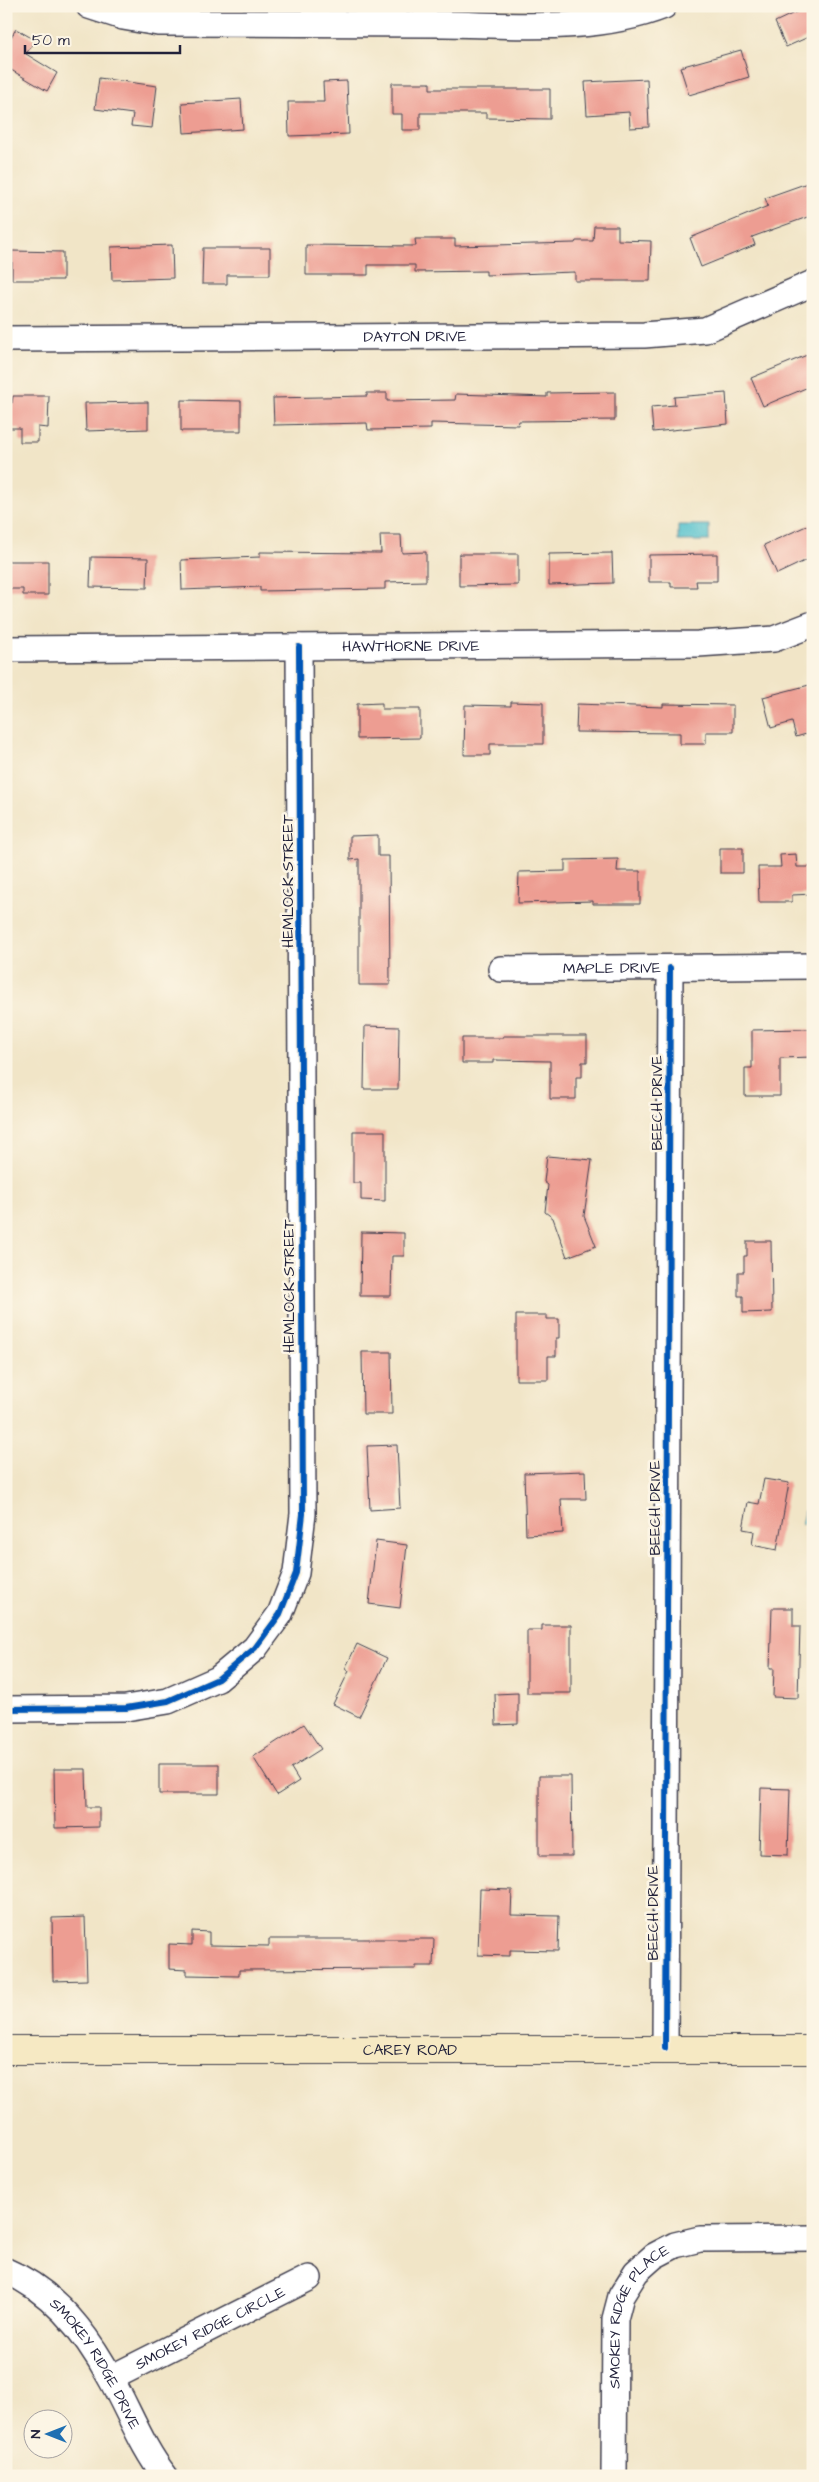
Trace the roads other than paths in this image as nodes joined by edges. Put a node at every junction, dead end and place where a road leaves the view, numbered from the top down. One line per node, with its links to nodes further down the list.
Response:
1 (89, 6): 2 (street)
2 (664, 6)
3 (813, 283): 4 (street, DAYTON DRIVE)
4 (6, 339)
5 (813, 624): 6 (street, HAWTHORNE DRIVE)
6 (300, 647): 7 (street, HAWTHORNE DRIVE); 11 (street, HEMLOCK STREET)
7 (6, 648)
8 (813, 966): 9 (street, MAPLE DRIVE)
9 (670, 968): 10 (street, MAPLE DRIVE); 12 (street, BEECH DRIVE)
10 (501, 969)
11 (6, 1709)
12 (665, 2048): 13 (street, CAREY ROAD); 14 (street, CAREY ROAD)
13 (6, 2050)
14 (813, 2050)
15 (813, 2238): 20 (street, SMOKEY RIDGE PLACE)
16 (6, 2271): 18 (street, SMOKEY RIDGE DRIVE)
17 (309, 2278): 18 (street, SMOKEY RIDGE CIRCLE)
18 (111, 2378): 19 (street, SMOKEY RIDGE DRIVE)
19 (165, 2476)
20 (614, 2476)

